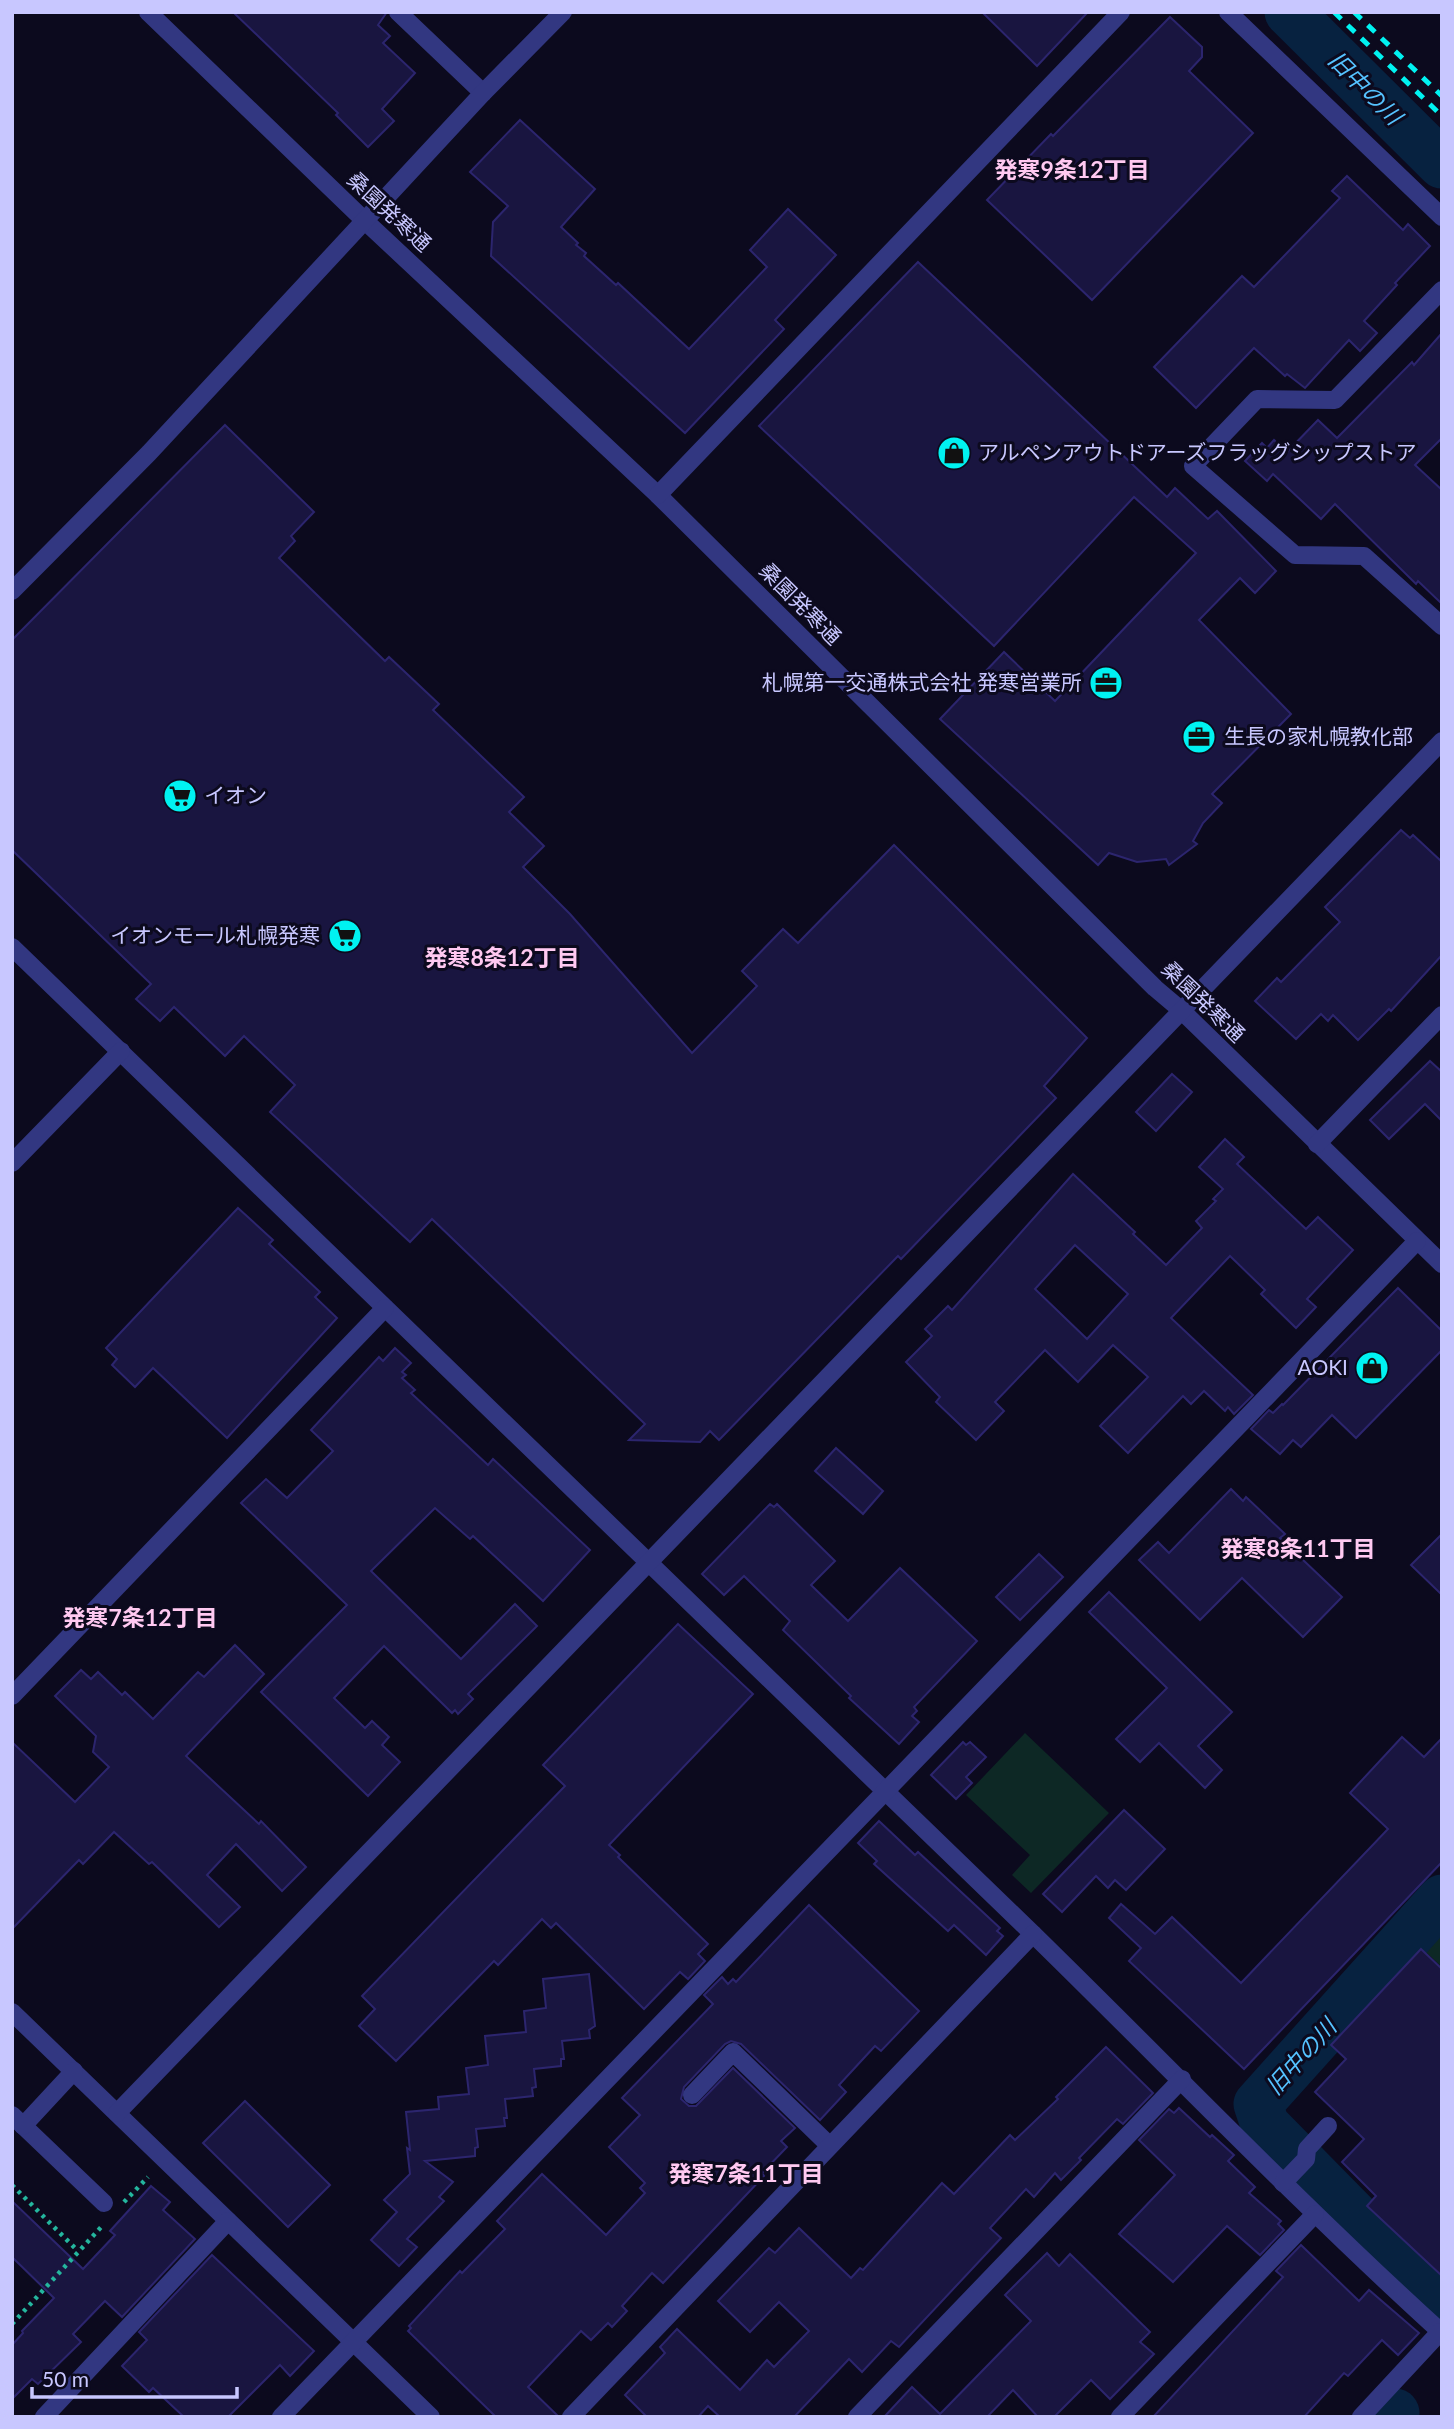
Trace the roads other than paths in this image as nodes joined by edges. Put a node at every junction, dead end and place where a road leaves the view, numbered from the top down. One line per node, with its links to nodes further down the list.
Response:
1 (148, 12): 8 (street, 桑園発寒通)
2 (398, 12): 6 (street)
3 (563, 12): 6 (street)
4 (1121, 12): 10 (street)
5 (1228, 12): 7 (street)
6 (483, 93): 8 (street)
7 (1442, 217)
8 (363, 220): 10 (street, 桑園発寒通); 11 (street)
9 (1442, 290): 12 (street)
10 (658, 495): 15 (street, 桑園発寒通)
11 (12, 591)
12 (1442, 626)
13 (1442, 741): 15 (street)
14 (12, 947): 17 (street)
15 (1181, 1010): 18 (street, 桑園発寒通); 23 (street)
16 (1442, 1015): 18 (street)
17 (121, 1051): 19 (street); 22 (street)
18 (1317, 1144): 20 (street, 桑園発寒通)
19 (12, 1163)
20 (1417, 1241): 21 (street, 桑園発寒通); 25 (street)
21 (1442, 1264)
22 (385, 1308): 23 (street); 24 (street)
23 (650, 1563): 25 (street); 31 (street)
24 (12, 1696)
25 (884, 1789): 26 (street); 40 (street)
26 (1033, 1934): 29 (street); 34 (street)
27 (12, 2012): 28 (street)
28 (74, 2071): 31 (street); 32 (street)
29 (1182, 2079): 35 (street); 45 (street)
30 (692, 2095): 34 (street)
31 (117, 2113): 38 (street)
32 (18, 2120): 36 (street)
33 (1328, 2126): 35 (street)
34 (829, 2145): 44 (street)
35 (1287, 2178): 37 (street)
36 (113, 2204)
37 (1315, 2214): 39 (street); 46 (street)
38 (228, 2221): 40 (street); 41 (street)
39 (1441, 2332): 47 (street)
40 (352, 2341): 42 (street); 43 (street)
41 (44, 2417)
42 (281, 2417)
43 (431, 2417)
44 (571, 2417)
45 (857, 2417)
46 (1120, 2417)
47 (1362, 2417)

